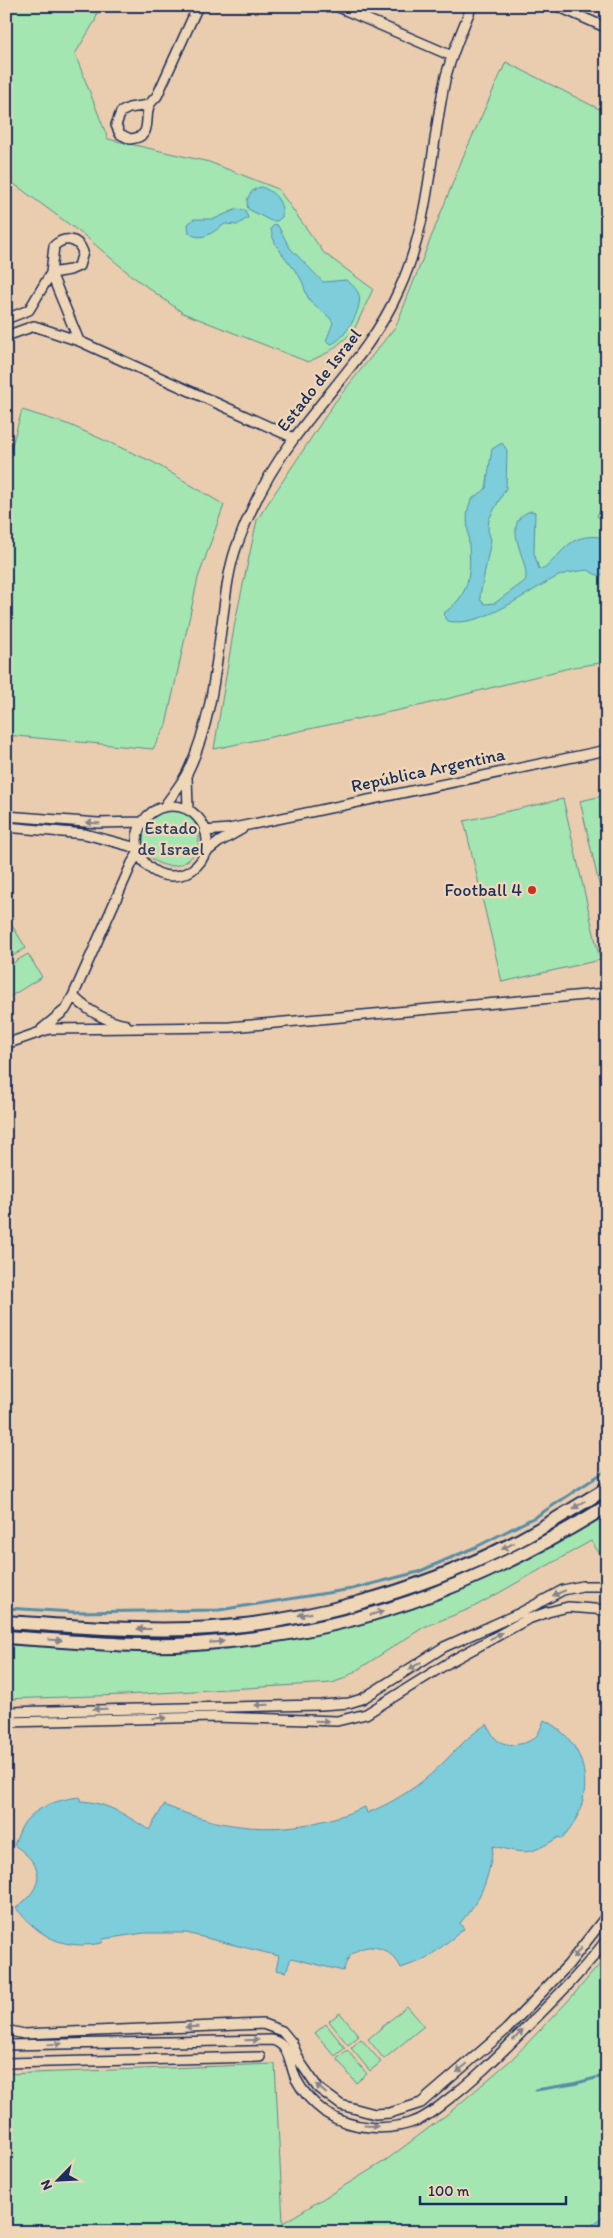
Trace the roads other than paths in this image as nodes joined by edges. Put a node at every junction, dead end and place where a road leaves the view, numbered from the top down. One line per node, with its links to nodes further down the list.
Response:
1 (336, 6): 6 (street)
2 (472, 6): 6 (street, Estado de Israel)
3 (557, 6): 5 (street)
4 (200, 7): 7 (street)
5 (607, 28)
6 (452, 56): 13 (street, Estado de Israel)
7 (149, 105)
8 (29, 310): 9 (street); 10 (street); 12 (street)
9 (6, 319)
10 (34, 326): 11 (street); 12 (street)
11 (6, 336)
12 (78, 341): 13 (street)
13 (294, 438): 15 (street, Estado de Israel)
14 (607, 750): 21 (street, República Argentina)
15 (187, 772): 16 (street, Estado de Israel); 17 (street, Estado de Israel)
16 (164, 807): 17 (street); 20 (street)
17 (188, 810): 24 (street)
18 (6, 816): 19 (street)
19 (22, 817): 20 (street, one-way to 19); 23 (street)
20 (142, 822): 25 (street)
21 (256, 822): 24 (street, República Argentina); 26 (street, República Argentina)
22 (6, 827): 23 (street)
23 (21, 829): 25 (street)
24 (205, 831): 26 (street)
25 (138, 850): 26 (street); 28 (street)
26 (204, 854)
27 (607, 993): 29 (street)
28 (73, 996): 29 (street); 30 (street)
29 (141, 1028): 30 (street)
30 (37, 1033): 31 (street)
31 (6, 1044)
32 (607, 1488): 36 (main road, one-way to 36)
33 (607, 1506): 37 (main road, one-way to 33)
34 (607, 1586): 38 (street, one-way to 38)
35 (607, 1610): 39 (street, one-way to 35)
36 (6, 1622)
37 (6, 1637)
38 (6, 1712)
39 (6, 1722)
40 (607, 1915): 42 (street, one-way to 42)
41 (607, 1939): 43 (street, one-way to 41)
42 (6, 2030)
43 (6, 2045)
44 (260, 2057): 45 (street)
45 (6, 2063)

